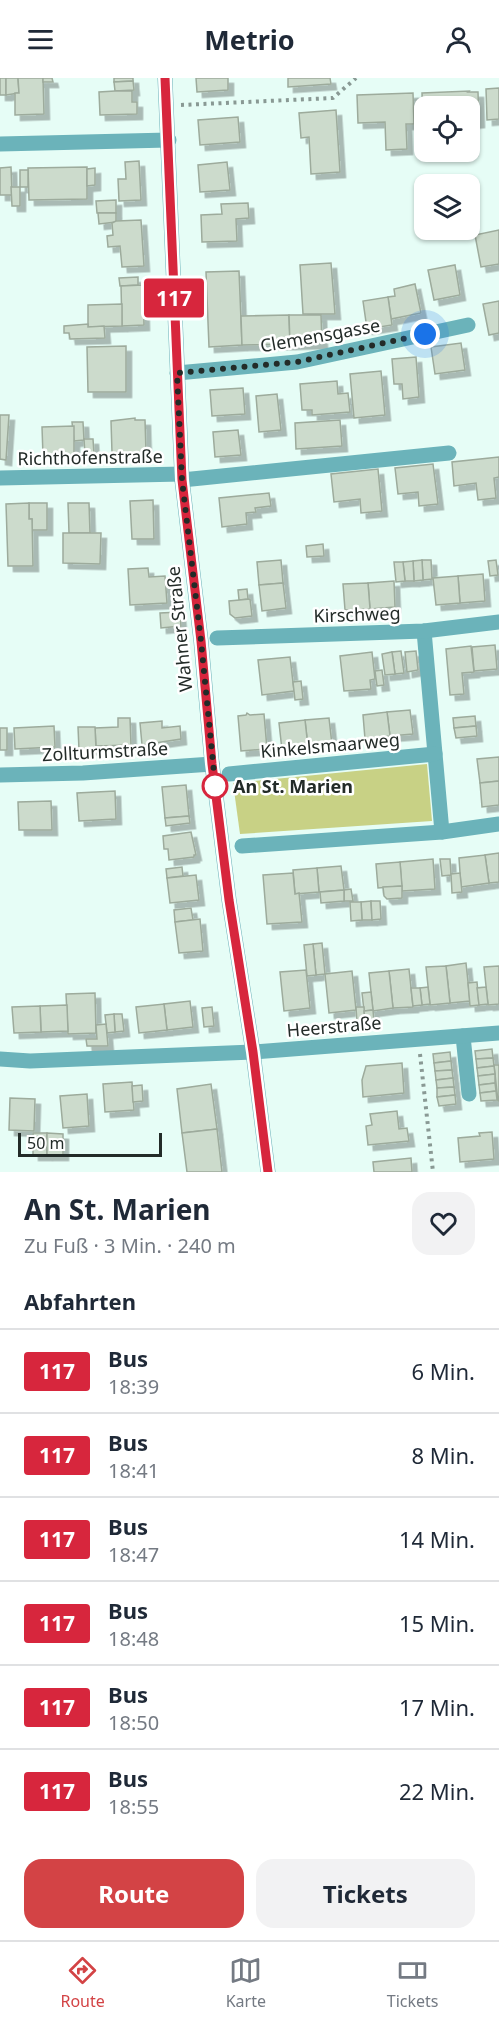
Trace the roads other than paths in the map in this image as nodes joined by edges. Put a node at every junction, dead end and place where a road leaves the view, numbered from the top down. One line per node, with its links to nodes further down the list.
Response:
1 (165, 78): 2 (street, Wahner Straße)
2 (169, 140): 3 (street); 5 (street, Wahner Straße)
3 (0, 144)
4 (468, 325): 5 (street, Clemensgasse)
5 (177, 373): 7 (street, Wahner Straße)
6 (449, 453): 7 (street, Richthofenstraße)
7 (182, 477): 8 (street, Richthofenstraße); 13 (street, Wahner Straße)
8 (0, 478)
9 (499, 622): 10 (street, Kirschweg)
10 (424, 631): 11 (street, Kirschweg); 12 (street)
11 (217, 638)
12 (435, 754): 14 (street, Kinkelsmaarweg); 17 (street)
13 (212, 764): 15 (street, Zollturmstraße); 21 (street, Wahner Straße)
14 (229, 774)
15 (0, 775)
16 (499, 824): 17 (street)
17 (442, 832): 18 (street)
18 (242, 846)
19 (499, 1034): 20 (street, Heerstraße)
20 (463, 1036): 21 (street, Heerstraße); 23 (street)
21 (253, 1052): 22 (street); 24 (street, Wahner Straße)
22 (0, 1059)
23 (469, 1094)
24 (268, 1172)

